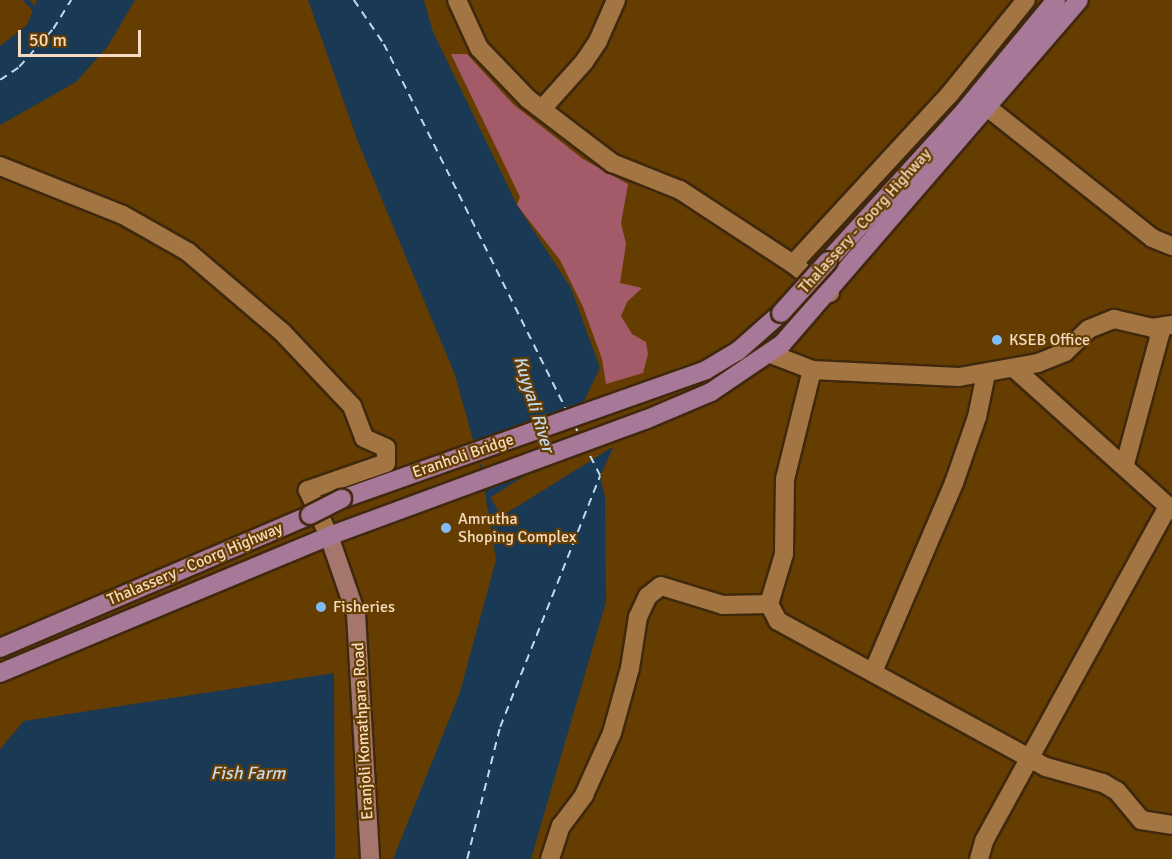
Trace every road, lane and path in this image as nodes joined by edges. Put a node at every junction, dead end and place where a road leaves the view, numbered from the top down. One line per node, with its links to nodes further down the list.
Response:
1 (457, 0): 7 (street)
2 (616, 0): 7 (street)
3 (1026, 0): 10 (street)
4 (1056, 0): 17 (main road, Thalassery - Coorg Highway, bridge)
5 (1079, 0): 6 (main road)
6 (987, 107): 9 (street); 11 (main road)
7 (542, 109): 10 (street)
8 (0, 166): 21 (street)
9 (1172, 246)
10 (793, 264): 11 (street)
11 (830, 293): 13 (main road)
12 (1167, 326): 14 (street); 18 (street)
13 (771, 354): 15 (street); 21 (main road)
14 (1015, 369): 16 (street); 18 (street)
15 (812, 370): 16 (street); 22 (street)
16 (986, 374): 24 (street)
17 (637, 396): 19 (main road, Eranholi Bridge)
18 (1125, 464): 20 (street)
19 (391, 482): 23 (main road, Thalassery - Coorg Highway, bridge)
20 (1169, 509): 26 (street)
21 (329, 536): 25 (main road); 28 (main road, Eranjoli Komathpara Road)
22 (769, 604): 24 (street); 29 (street)
23 (0, 648)
24 (873, 672): 26 (street)
25 (0, 673)
26 (1030, 759): 27 (street); 30 (street)
27 (1172, 825)
28 (370, 859)
29 (550, 859)
30 (979, 859)

